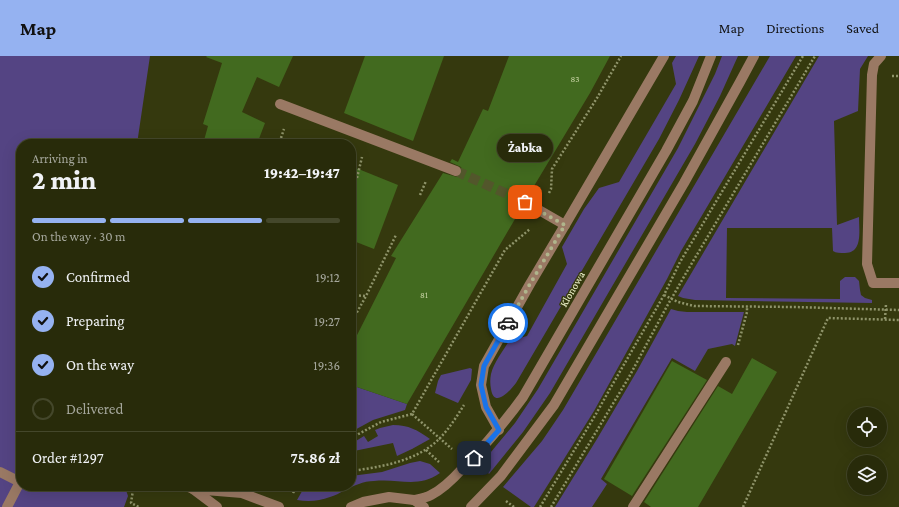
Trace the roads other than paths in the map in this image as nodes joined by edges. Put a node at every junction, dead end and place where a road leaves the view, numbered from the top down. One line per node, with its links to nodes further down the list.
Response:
1 (664, 56): 8 (street)
2 (711, 56): 11 (street, Klonowa)
3 (754, 56): 23 (street)
4 (881, 56): 9 (street)
5 (280, 104): 6 (street)
6 (456, 171)
7 (525, 202): 8 (street)
8 (565, 225): 11 (street)
9 (899, 283)
10 (726, 362): 24 (street)
11 (499, 430): 17 (street, Klonowa)
12 (0, 472): 13 (street)
13 (16, 479)
14 (16, 489): 18 (street)
15 (195, 491): 19 (street)
16 (224, 491): 20 (street)
17 (414, 500): 21 (street); 22 (street)
18 (7, 507)
19 (217, 507)
20 (279, 507)
21 (351, 507)
22 (424, 507)
23 (471, 507)
24 (633, 507)

